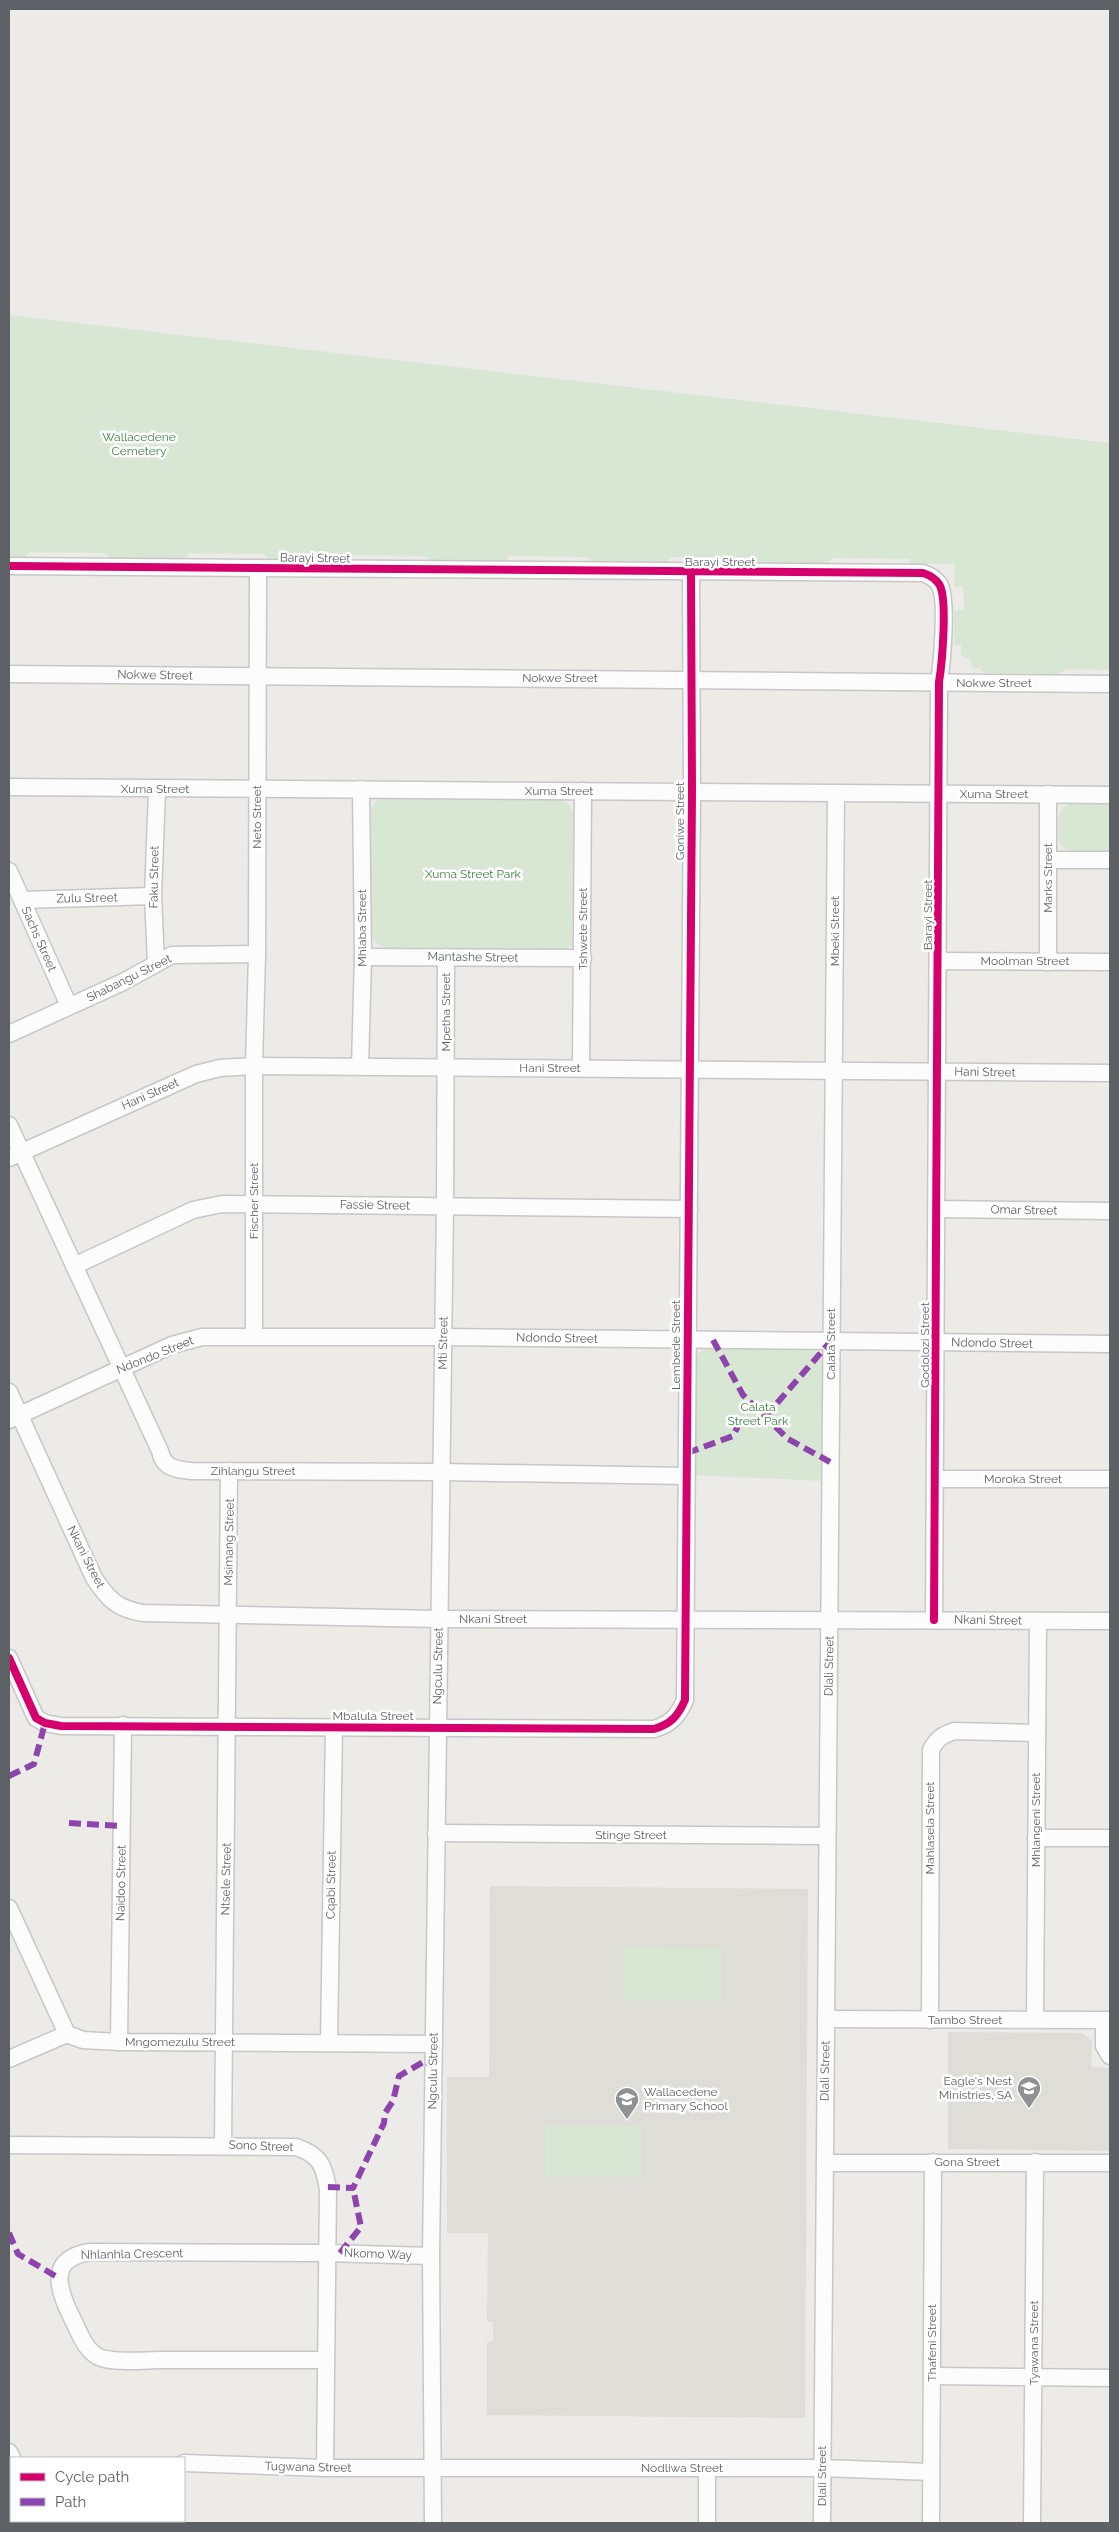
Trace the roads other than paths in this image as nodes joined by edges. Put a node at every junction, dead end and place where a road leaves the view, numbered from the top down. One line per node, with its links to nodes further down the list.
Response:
1 (9, 566): 2 (street, Barayi Street)
2 (258, 568): 3 (street, Barayi Street); 5 (street, Neto Street)
3 (691, 573): 6 (street, Goniwe Street); 7 (street, Barayi Street)
4 (9, 674): 5 (street, Nokwe Street)
5 (258, 676): 6 (street, Nokwe Street); 10 (street, Neto Street)
6 (690, 680): 7 (street, Nokwe Street); 14 (street, Goniwe Street)
7 (939, 682): 8 (street, Nokwe Street); 16 (street, Barayi Street)
8 (1110, 684)
9 (9, 787): 12 (street, Xuma Street)
10 (257, 789): 11 (street, Xuma Street); 12 (street, Xuma Street); 24 (street, Neto Street)
11 (361, 789): 13 (street, Xuma Street); 25 (street, Mhlaba Street)
12 (157, 790): 22 (street, Faku Street)
13 (583, 791): 14 (street, Xuma Street); 27 (street, Tshwete Street)
14 (692, 791): 15 (street, Xuma Street); 38 (street, Goniwe Street)
15 (836, 792): 16 (street, Xuma Street); 39 (street, Mbeki Street)
16 (939, 794): 17 (street, Xuma Street); 28 (street, Barayi Street)
17 (1048, 794): 18 (street, Xuma Street); 19 (street, Marks Street)
18 (1110, 795)
19 (1049, 860): 20 (street); 29 (street, Marks Street)
20 (1110, 860)
21 (9, 871): 23 (street, Sachs Street)
22 (153, 896): 23 (street, Zulu Street); 31 (street, Faku Street)
23 (22, 900): 32 (street, Sachs Street)
24 (257, 954): 31 (street, Shabangu Street); 34 (street, Neto Street)
25 (363, 957): 26 (street, Mantashe Street); 35 (street, Mhlaba Street)
26 (446, 957): 27 (street, Mantashe Street); 36 (street, Mpetha Street)
27 (583, 958): 37 (street, Tshwete Street)
28 (939, 961): 29 (street, Moolman Street); 40 (street, Barayi Street)
29 (1048, 962): 30 (street, Moolman Street)
30 (1110, 962)
31 (156, 964): 32 (street, Shabangu Street)
32 (68, 1006): 33 (street, Shabangu Street)
33 (9, 1034)
34 (254, 1066): 35 (street, Hani Street); 43 (street, Hani Street); 44 (street, Fischer Street)
35 (360, 1066): 36 (street, Hani Street)
36 (446, 1067): 37 (street, Hani Street); 45 (street, Mti Street)
37 (581, 1068): 38 (street, Hani Street)
38 (690, 1069): 39 (street, Hani Street); 46 (street, Lembede Street)
39 (834, 1070): 40 (street, Hani Street); 53 (street, Calata Street)
40 (938, 1071): 41 (street, Hani Street); 47 (street, Godolozi Street)
41 (1110, 1073)
42 (9, 1125): 43 (street, Zihlangu Street)
43 (15, 1155): 49 (street, Zihlangu Street)
44 (254, 1203): 45 (street, Fassie Street); 49 (street, Fassie Street); 50 (street, Fischer Street)
45 (445, 1206): 46 (street, Fassie Street); 51 (street, Mti Street)
46 (688, 1209): 52 (street, Lembede Street)
47 (937, 1209): 48 (street, Omar Street); 54 (street, Godolozi Street)
48 (1110, 1211)
49 (74, 1266): 56 (street, Zihlangu Street)
50 (254, 1336): 51 (street, Ndondo Street); 56 (street, Ndondo Street)
51 (443, 1337): 52 (street, Ndondo Street); 60 (street, Mti Street)
52 (688, 1340): 53 (street, Ndondo Street); 61 (street, Lembede Street)
53 (831, 1341): 54 (street, Ndondo Street); 66 (street, Calata Street)
54 (936, 1342): 55 (street, Ndondo Street); 62 (street, Godolozi Street)
55 (1110, 1344)
56 (122, 1368): 58 (street, Ndondo Street); 59 (street, Zihlangu Street)
57 (9, 1392): 58 (street, Nkani Street)
58 (14, 1418): 64 (street, Nkani Street)
59 (230, 1472): 60 (street, Zihlangu Street); 64 (street, Msimang Street)
60 (441, 1472): 61 (street, Zihlangu Street); 65 (street, Mti Street)
61 (686, 1476): 67 (street, Lembede Street)
62 (935, 1479): 63 (street, Moroka Street); 68 (street, Godolozi Street)
63 (1110, 1479)
64 (228, 1614): 65 (street, Nkani Street); 73 (street, Ntsele Street)
65 (439, 1619): 67 (street, Nkani Street); 74 (street, Ngculu Street)
66 (829, 1619): 67 (street, Nkani Street); 68 (street, Nkani Street); 78 (street, Dlali Street)
67 (685, 1620): 74 (street, Mbalula Street)
68 (934, 1620): 69 (street, Nkani Street)
69 (1038, 1621): 70 (street, Nkani Street); 76 (street, Mhlangeni Street)
70 (1110, 1621)
71 (9, 1658): 72 (street, Mbalula Street)
72 (123, 1725): 73 (street, Mbalula Street); 88 (street, Naidoo Street)
73 (227, 1727): 75 (street, Mbalula Street); 89 (street, Ntsele Street)
74 (436, 1727): 75 (street, Mbalula Street); 77 (street, Ngculu Street)
75 (334, 1728): 90 (street, Cqabi Street)
76 (1036, 1733): 79 (street, Mhlangeni Street); 84 (street, Mahlasela Street)
77 (436, 1833): 78 (street, Stinge Street); 91 (street, Ngculu Street)
78 (827, 1836): 83 (street, Dlali Street)
79 (1036, 1838): 80 (street); 85 (street, Mhlangeni Street)
80 (1110, 1838)
81 (9, 1908): 82 (street)
82 (16, 1940): 87 (street)
83 (826, 2019): 84 (street, Tambo Street); 98 (street, Dlali Street)
84 (930, 2020): 85 (street, Tambo Street)
85 (1035, 2020): 86 (street, Tambo Street)
86 (1107, 2020): 92 (street, Tambo Street)
87 (67, 2034): 88 (street, Mngomezulu Street); 93 (street)
88 (119, 2042): 89 (street, Mngomezulu Street)
89 (224, 2042): 90 (street, Mngomezulu Street); 95 (street, Ntsele Street)
90 (329, 2042): 91 (street, Mngomezulu Street)
91 (434, 2044): 101 (street, Ngculu Street)
92 (1110, 2056)
93 (9, 2059)
94 (9, 2145): 95 (street, Sono Street)
95 (224, 2145): 100 (street, Sono Street)
96 (933, 2162): 97 (street, Gona Street); 98 (street, Gona Street); 103 (street, Thafeni Street)
97 (1035, 2162): 99 (street, Gona Street); 104 (street, Tyawana Street)
98 (825, 2163): 110 (street, Dlali Street)
99 (1110, 2163)
100 (326, 2253): 101 (street, Nkomo Way); 102 (street, Sono Street); 102 (street, Nhlanhla Crescent)
101 (431, 2256): 107 (street, Ngculu Street)
102 (326, 2360): 108 (street, Sono Street)
103 (932, 2376): 104 (street); 111 (street, Thafeni Street)
104 (1034, 2377): 105 (street); 116 (street, Tyawana Street)
105 (1110, 2378)
106 (185, 2463): 108 (street, Tugwana Street)
107 (433, 2467): 108 (street, Tugwana Street); 109 (street, Nodliwa Street); 112 (street, Ngculu Street)
108 (325, 2468)
109 (707, 2468): 110 (street, Nodliwa Street); 113 (street)
110 (822, 2468): 111 (street, Nodliwa Street); 114 (street, Dlali Street)
111 (930, 2472): 115 (street, Thafeni Street)
112 (433, 2523)
113 (707, 2523)
114 (822, 2523)
115 (931, 2523)
116 (1032, 2523)

